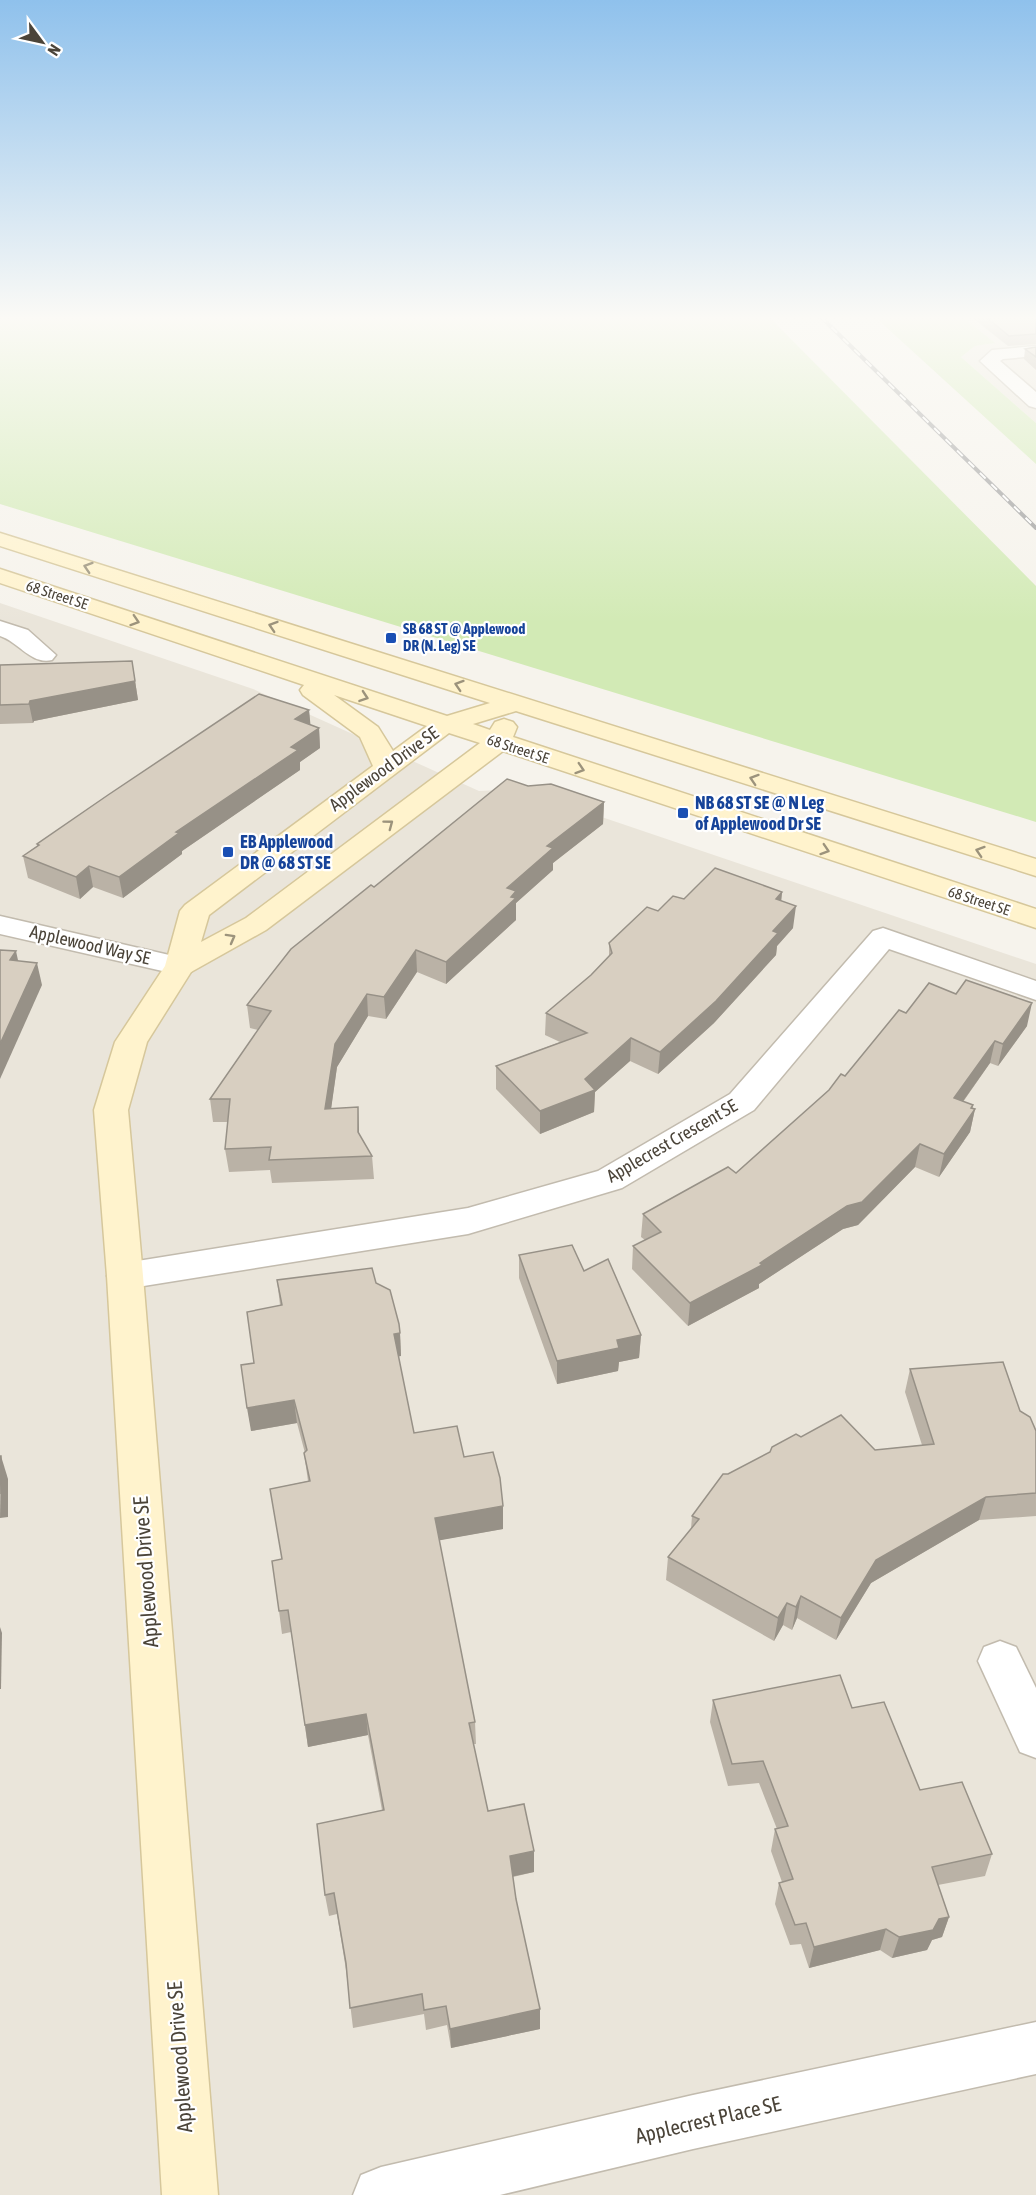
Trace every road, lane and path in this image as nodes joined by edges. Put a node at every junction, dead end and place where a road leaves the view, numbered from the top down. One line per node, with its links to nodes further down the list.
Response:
1 (0, 539): 6 (main road, 68 Street SE, one-way to 1)
2 (0, 576): 5 (main road, 68 Street SE, one-way to 5)
3 (0, 628): 4 (street)
4 (44, 655)
5 (288, 672): 7 (main road, 68 Street SE, one-way to 7); 9 (main road)
6 (515, 703): 7 (main road, Applewood Drive SE); 8 (main road, Applewood Drive SE); 10 (main road, 68 Street SE, one-way to 6)
7 (444, 725): 8 (main road, 68 Street SE); 9 (main road, Applewood Drive SE)
8 (498, 742): 11 (main road, 68 Street SE, one-way to 11); 13 (main road, Applewood Drive SE, one-way to 8)
9 (386, 766): 13 (main road, Applewood Drive SE)
10 (1036, 868)
11 (1036, 919)
12 (0, 925): 13 (street, Applewood Way SE)
13 (180, 966): 15 (main road, Applewood Drive SE)
14 (1036, 991): 15 (street, Applecrest Crescent SE)
15 (125, 1276): 19 (main road, Applewood Drive SE)
16 (1000, 1661): 17 (street)
17 (1036, 1737)
18 (1036, 2048): 20 (street, Applecrest Place SE)
19 (190, 2195)
20 (381, 2195)

